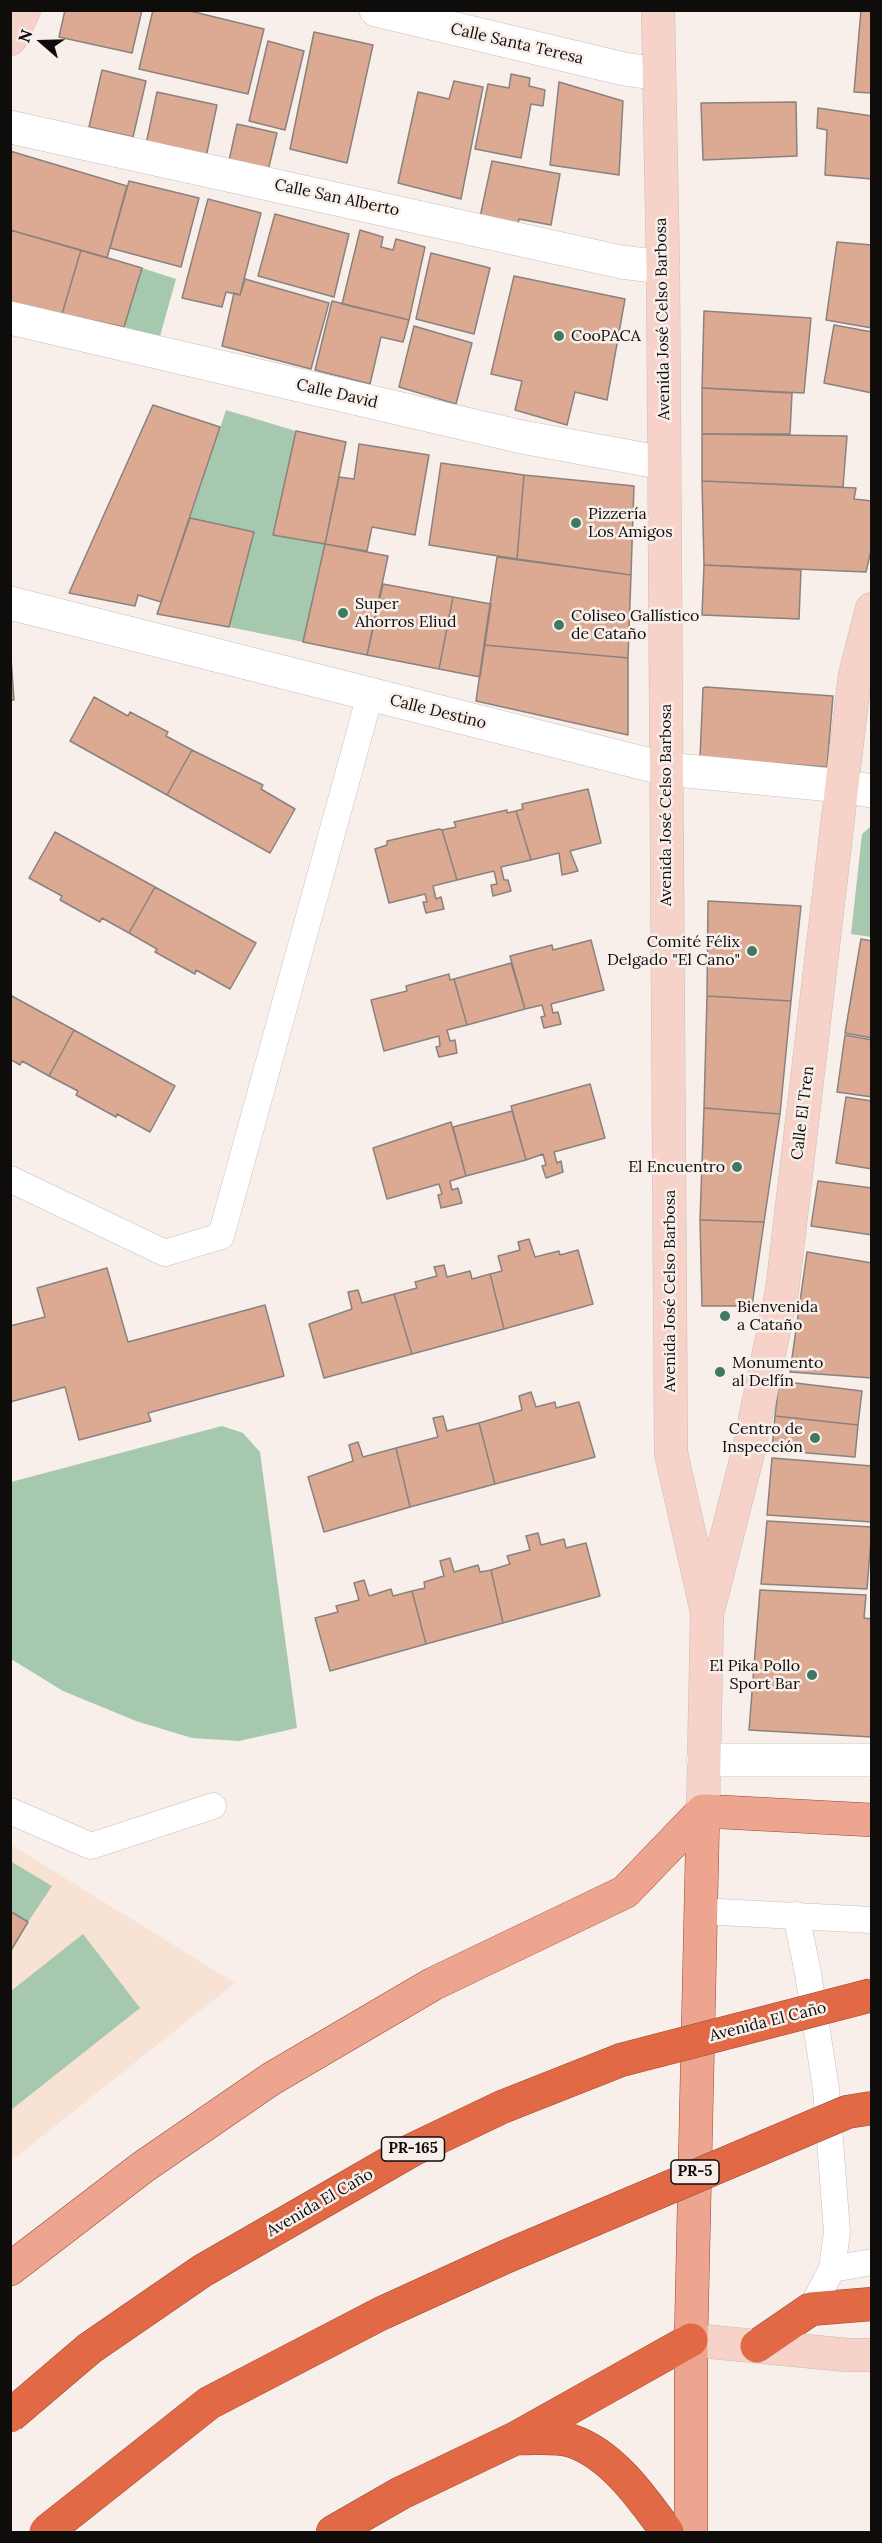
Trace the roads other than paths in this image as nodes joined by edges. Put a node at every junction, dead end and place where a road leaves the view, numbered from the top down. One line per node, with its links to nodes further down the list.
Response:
1 (24, 10): 4 (main road)
2 (376, 10): 5 (street, Calle Santa Teresa)
3 (658, 10): 5 (main road, Avenida José Celso Barbosa / PR-5)
4 (10, 39)
5 (659, 74): 7 (main road, Avenida José Celso Barbosa / PR-5)
6 (10, 127): 7 (street, Calle San Alberto)
7 (663, 267): 9 (main road, Avenida José Celso Barbosa / PR-5)
8 (10, 318): 9 (street, Calle David)
9 (664, 463): 13 (main road, Avenida José Celso Barbosa / PR-5)
10 (10, 603): 12 (street, Calle Destino)
11 (872, 609): 14 (main road, Calle El Tren)
12 (370, 695): 13 (street, Calle Destino); 15 (lane)
13 (666, 768): 14 (street, Calle Destino); 16 (main road, Avenida José Celso Barbosa / PR-5)
14 (857, 788): 16 (main road, Calle El Tren)
15 (10, 1179)
16 (707, 1612): 17 (main road, Avenida José Celso Barbosa / PR-5)
17 (704, 1760): 18 (street); 21 (main road, Avenida José Celso Barbosa / PR-5)
18 (872, 1760)
19 (213, 1806): 20 (lane)
20 (10, 1811)
21 (703, 1811): 22 (main road); 23 (main road, PR-5); 29 (main road)
22 (872, 1820)
23 (702, 1911): 24 (lane); 33 (main road, PR-5)
24 (796, 1915): 25 (lane); 30 (lane)
25 (872, 1920)
26 (872, 1995): 36 (highway, Avenida El Caño / PR-165, bridge)
27 (872, 2108): 38 (highway, bridge)
28 (872, 2262): 30 (lane)
29 (10, 2269)
30 (832, 2269): 32 (lane)
31 (872, 2304): 32 (highway)
32 (811, 2309): 34 (highway)
33 (691, 2340): 34 (main road); 37 (highway); 41 (main road, PR-5)
34 (757, 2346): 35 (main road)
35 (872, 2355)
36 (10, 2416)
37 (516, 2438): 39 (highway); 40 (highway)
38 (46, 2532)
39 (333, 2532)
40 (668, 2532)
41 (691, 2532)

